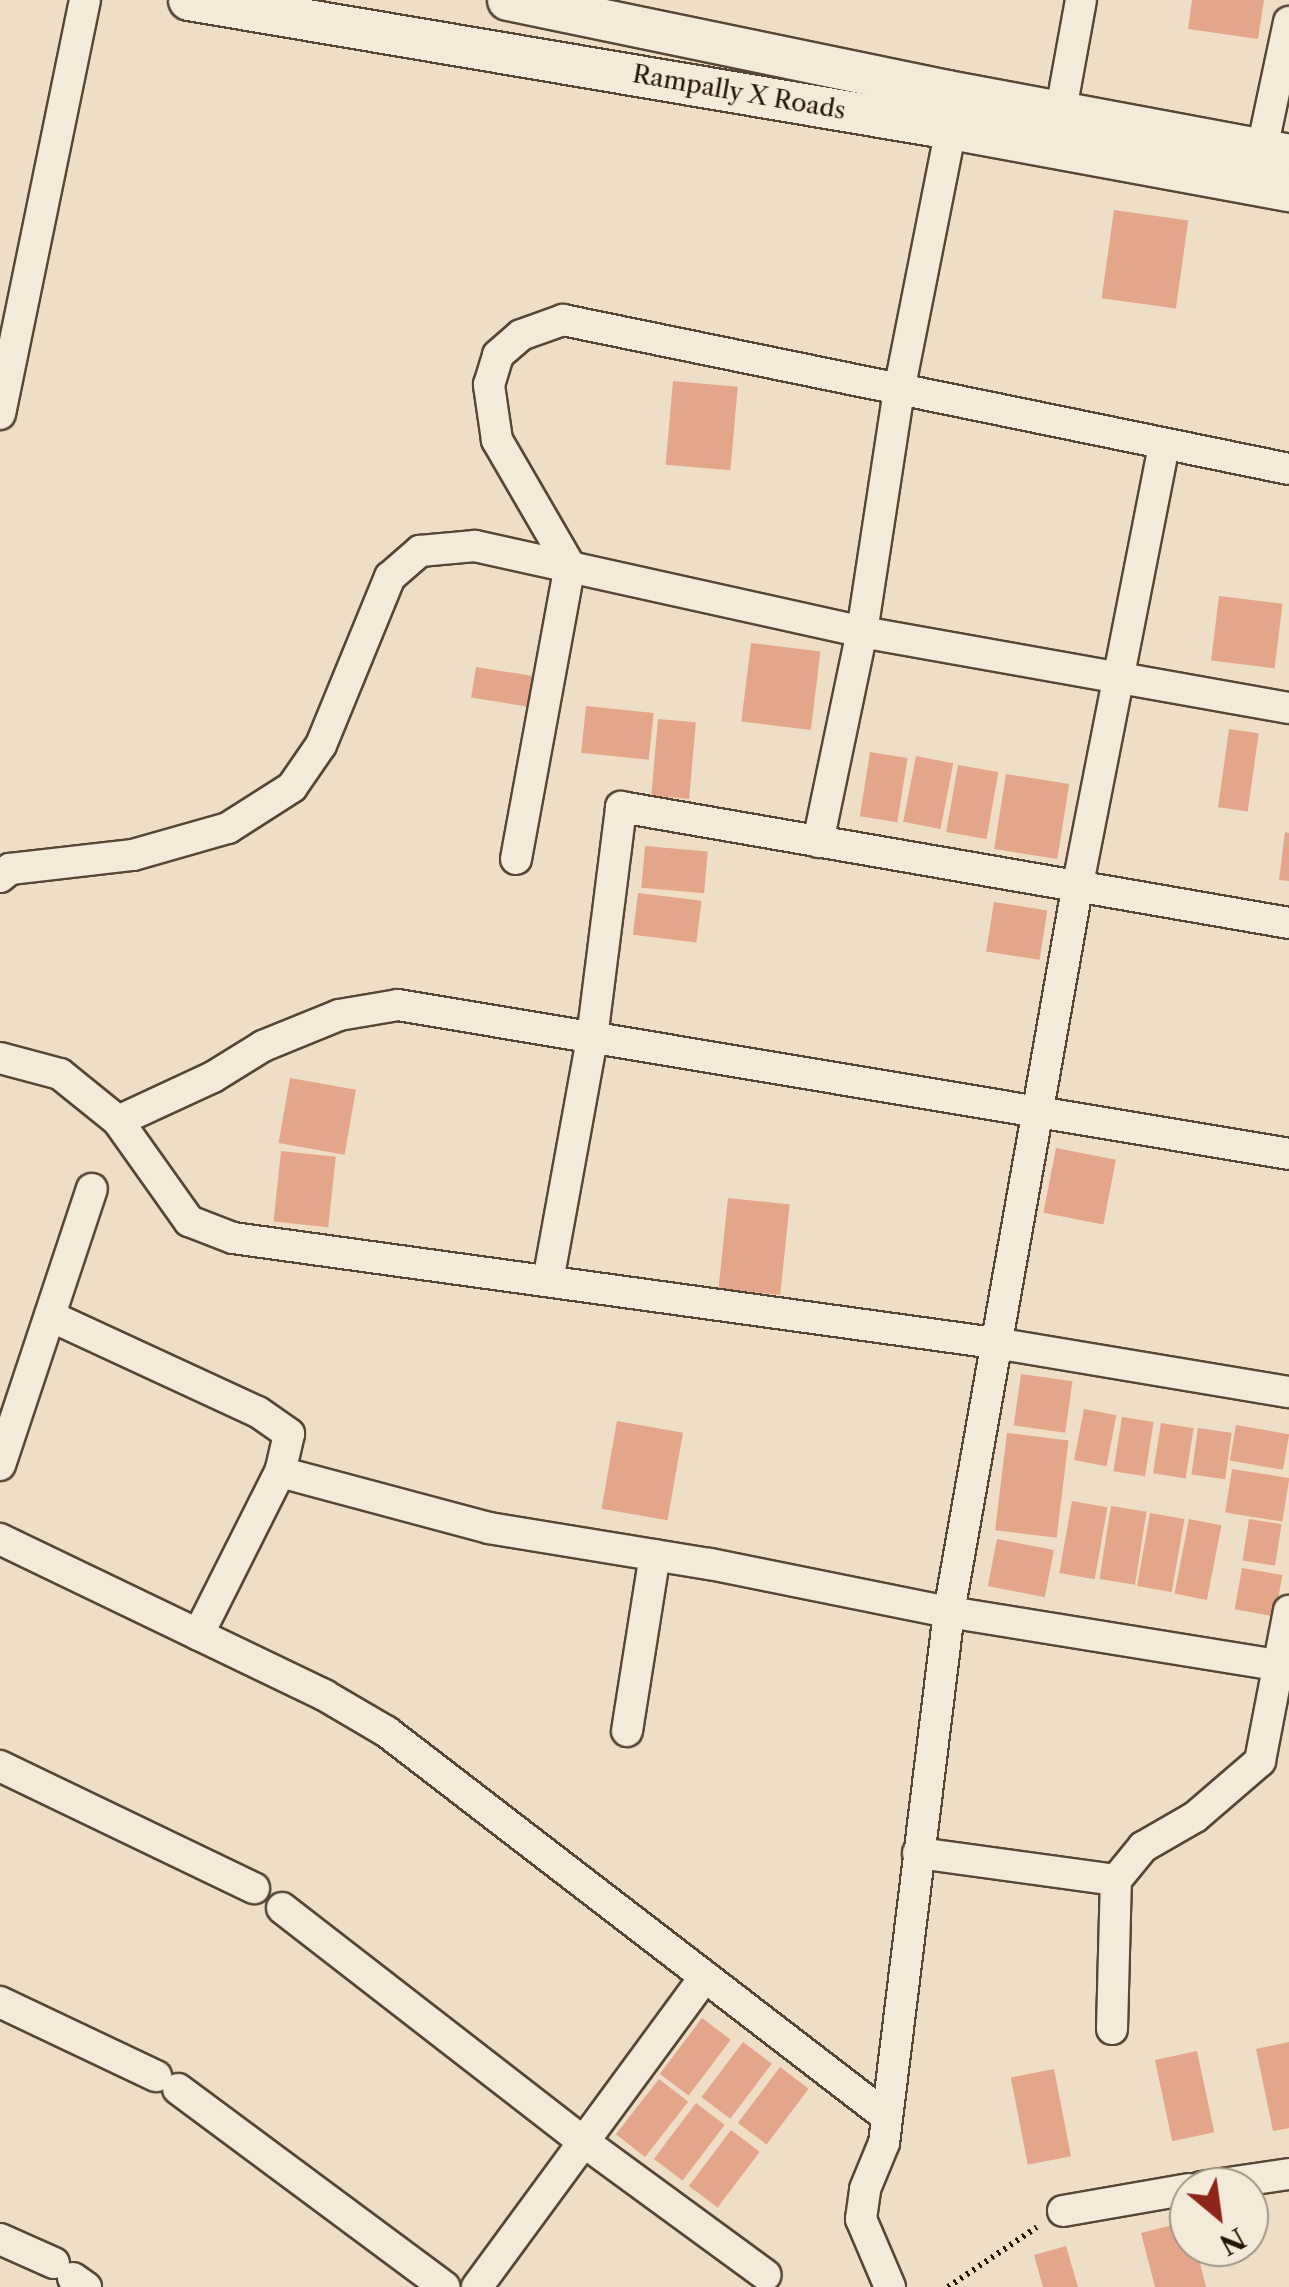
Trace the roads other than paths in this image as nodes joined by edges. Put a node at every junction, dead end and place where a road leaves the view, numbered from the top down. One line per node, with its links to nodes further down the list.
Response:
1 (85, 0): 11 (street)
2 (189, 0): 7 (main road, Rampally X Roads)
3 (1082, 0): 6 (street)
4 (530, 2): 6 (main road)
5 (1289, 22): 8 (street)
6 (1061, 110): 8 (main road)
7 (951, 128): 9 (main road, Rampally X Roads); 10 (street)
8 (1276, 152)
9 (1289, 191)
10 (899, 391): 12 (street); 14 (street); 15 (street)
11 (0, 414)
12 (1164, 447): 13 (street); 16 (street)
13 (1289, 469)
14 (570, 566): 15 (street); 19 (street); 20 (street)
15 (862, 632): 16 (street); 18 (street)
16 (1122, 677): 17 (street); 21 (street)
17 (1289, 708)
18 (818, 842): 21 (street); 23 (street)
19 (516, 859)
20 (0, 878)
21 (1077, 889): 22 (street); 25 (street)
22 (1289, 924)
23 (592, 1038): 25 (street); 26 (street); 29 (street)
24 (0, 1058): 26 (street)
25 (1036, 1112): 27 (street); 31 (street)
26 (118, 1121): 29 (street)
27 (1289, 1154)
28 (92, 1188): 30 (street)
29 (548, 1281): 31 (street)
30 (50, 1316): 33 (street); 34 (street)
31 (995, 1343): 32 (street); 38 (street)
32 (1289, 1392)
33 (0, 1465)
34 (280, 1472): 36 (street); 39 (street)
35 (0, 1539): 39 (street)
36 (656, 1555): 38 (street); 41 (street)
37 (1289, 1611): 40 (street)
38 (949, 1612): 40 (street); 43 (street)
39 (198, 1635): 47 (street)
40 (1284, 1666): 44 (street)
41 (627, 1730)
42 (0, 1766): 45 (street)
43 (918, 1853): 44 (street); 50 (street)
44 (1116, 1880): 49 (street)
45 (254, 1888)
46 (282, 1908): 51 (street)
47 (706, 1977): 50 (street); 51 (street)
48 (0, 2002): 57 (street)
49 (1112, 2030)
50 (886, 2116): 59 (street)
51 (584, 2142): 55 (street); 58 (street)
52 (1169, 2193): 53 (street)
53 (1064, 2212)
54 (0, 2238): 56 (street)
55 (766, 2274)
56 (71, 2276)
57 (446, 2287)
58 (477, 2287)
59 (890, 2287)

